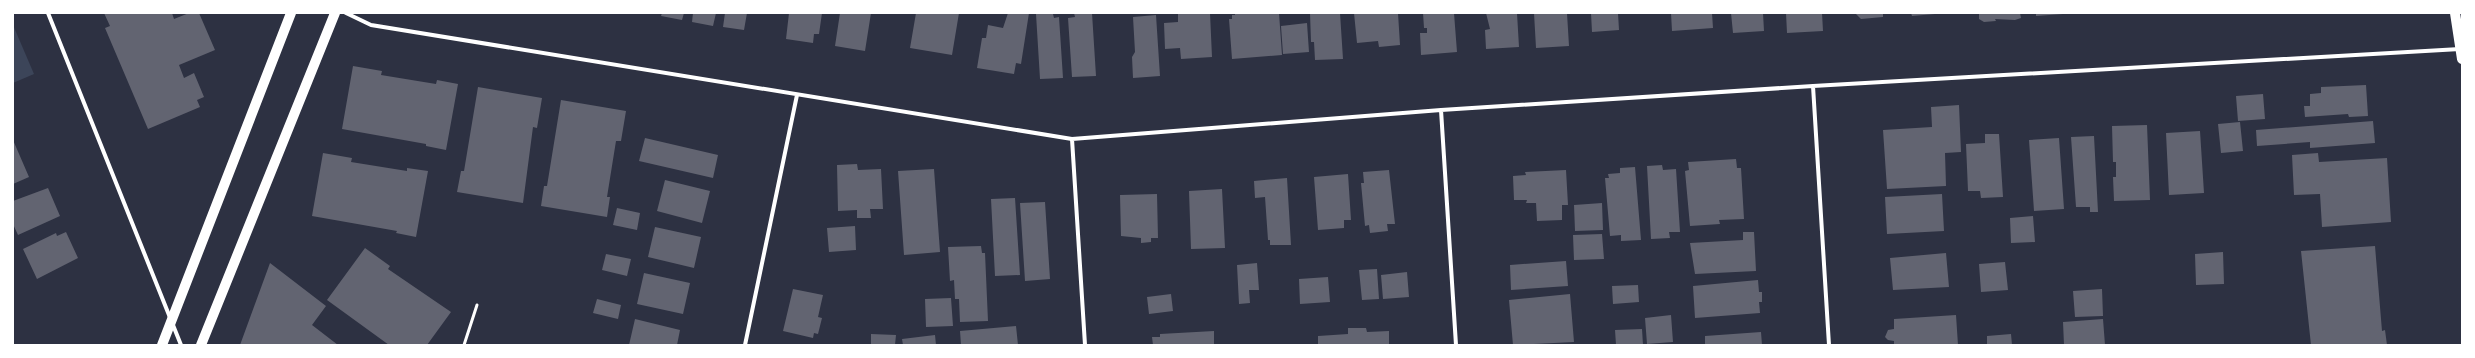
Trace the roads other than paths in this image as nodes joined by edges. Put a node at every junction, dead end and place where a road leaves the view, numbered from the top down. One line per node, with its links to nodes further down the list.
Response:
1 (48, 13): 12 (street)
2 (291, 13): 12 (main road)
3 (335, 13): 15 (main road)
4 (346, 13): 8 (street)
5 (2455, 13): 6 (main road)
6 (2461, 54): 7 (street)
7 (1813, 86): 9 (street); 20 (street)
8 (797, 95): 10 (street); 17 (street)
9 (1441, 110): 10 (street); 19 (street)
10 (1072, 139): 18 (street)
11 (477, 305): 16 (lane)
12 (171, 320): 13 (main road); 14 (street)
13 (162, 345)
14 (181, 345)
15 (201, 345)
16 (464, 345)
17 (745, 345)
18 (1085, 345)
19 (1456, 345)
20 (1829, 345)

